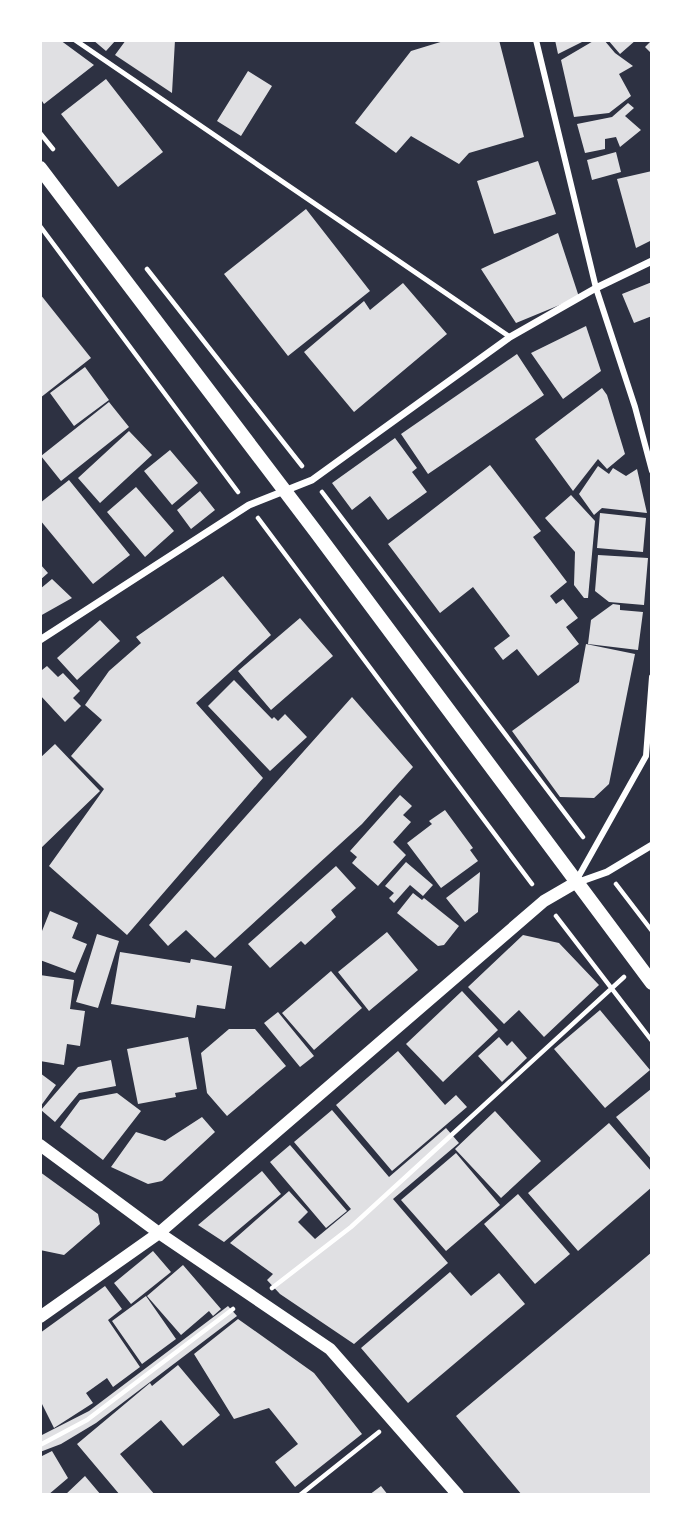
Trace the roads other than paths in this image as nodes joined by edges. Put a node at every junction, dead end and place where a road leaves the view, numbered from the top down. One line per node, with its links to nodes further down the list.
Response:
1 (75, 40): 6 (lane)
2 (537, 40): 5 (street)
3 (40, 168): 8 (main road)
4 (652, 261): 5 (street)
5 (596, 288): 6 (street); 7 (street)
6 (510, 337): 8 (street)
7 (652, 471)
8 (283, 491): 9 (street); 12 (main road)
9 (40, 640)
10 (652, 677): 12 (street)
11 (652, 845): 12 (street)
12 (575, 883): 13 (main road); 15 (street)
13 (652, 983)
14 (40, 1145): 15 (street)
15 (159, 1233): 16 (street); 17 (street)
16 (40, 1317)
17 (458, 1495)

